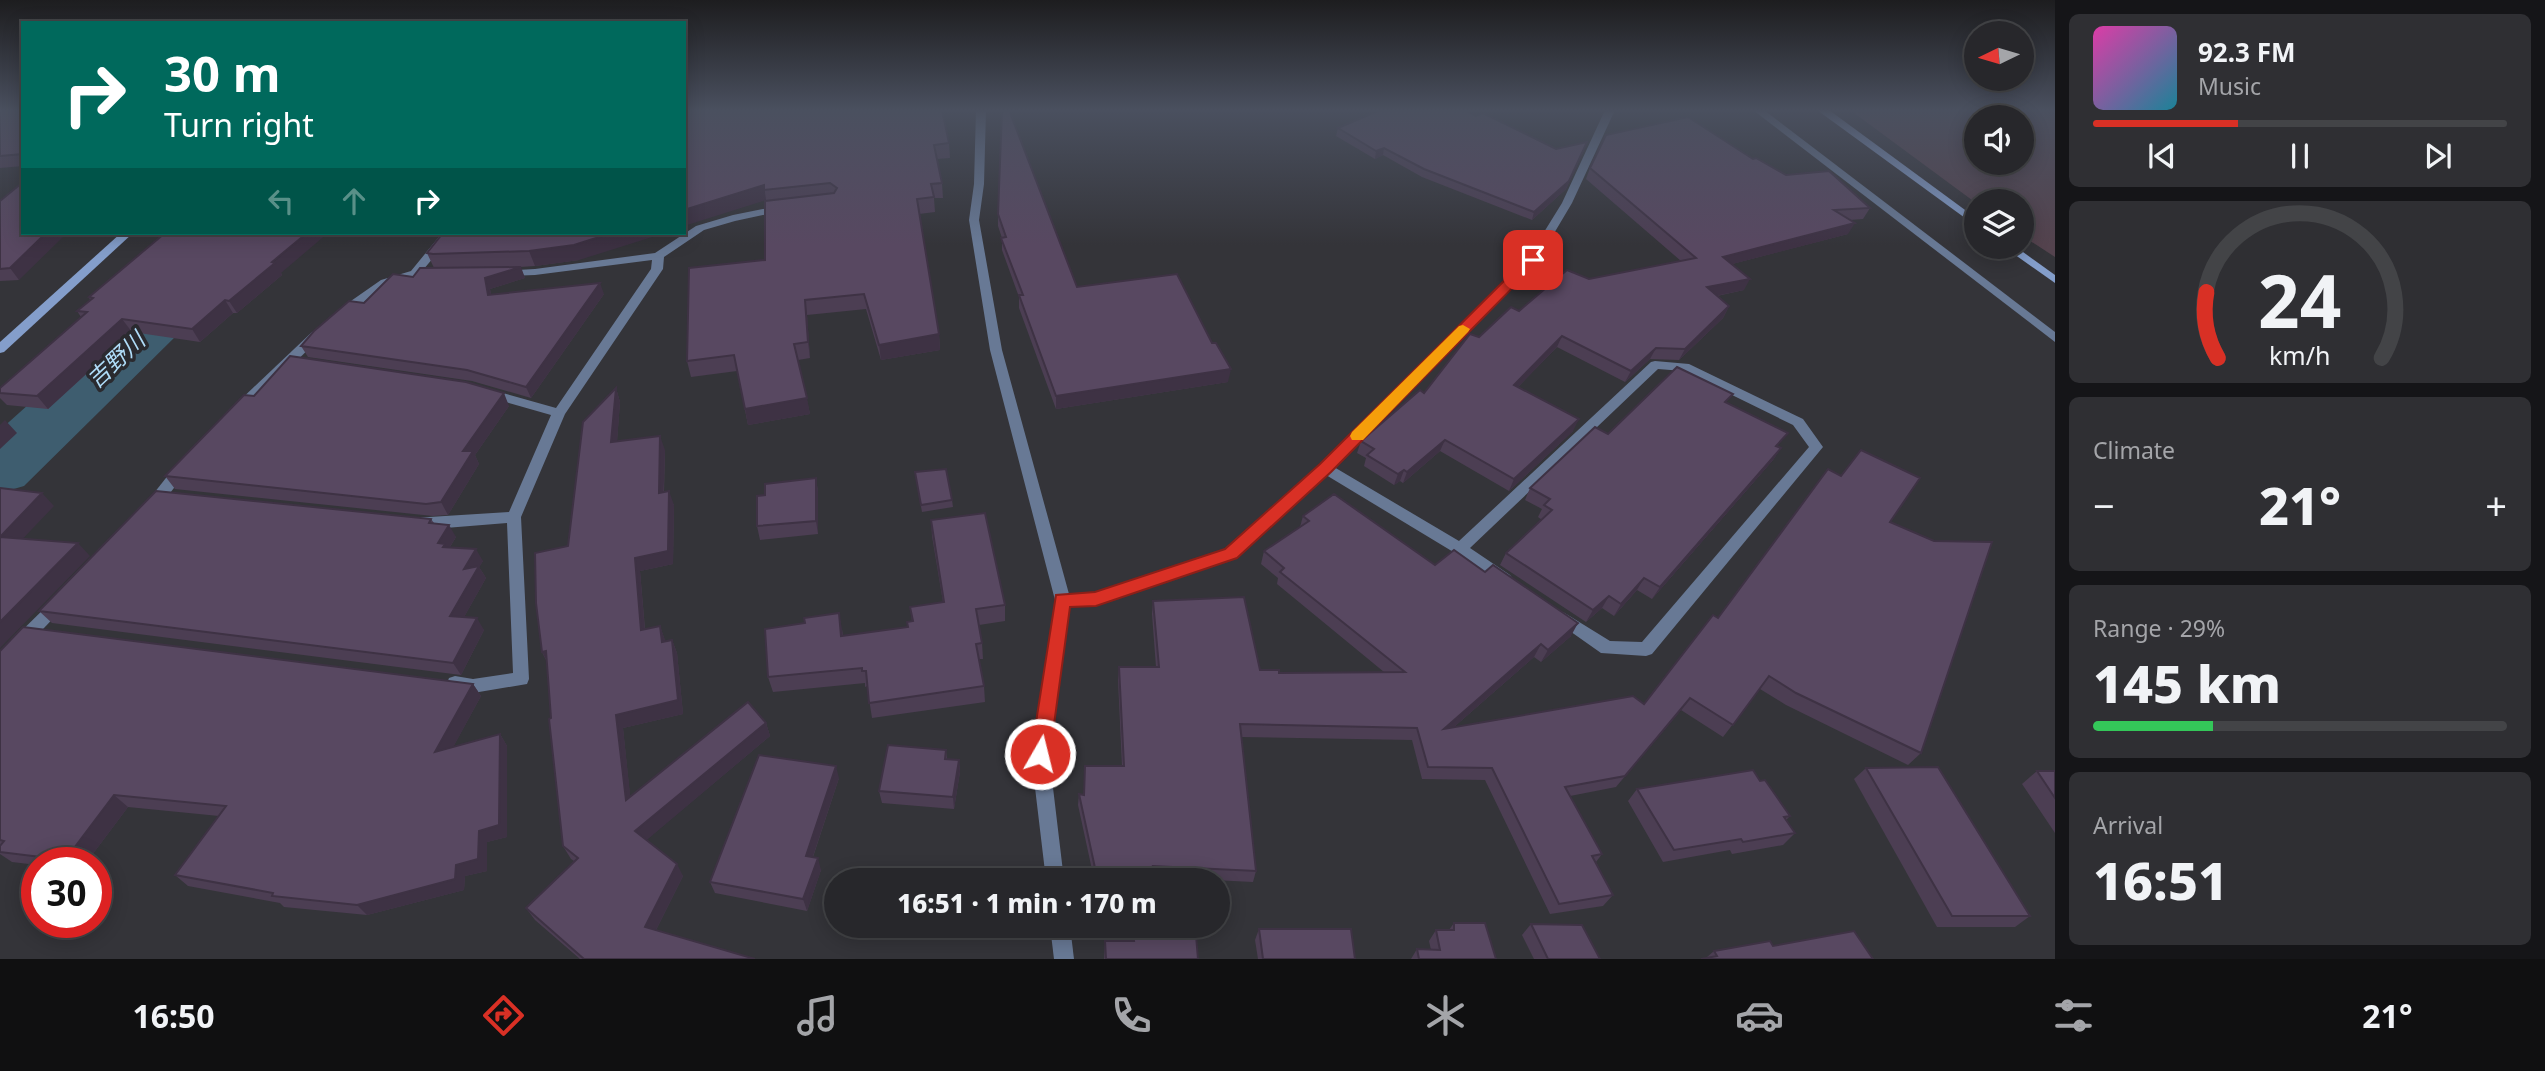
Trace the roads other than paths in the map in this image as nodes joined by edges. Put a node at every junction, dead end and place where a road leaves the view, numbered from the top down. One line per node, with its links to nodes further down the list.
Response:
1 (980, 155): 28 (street)
2 (1589, 155): 21 (street)
3 (1816, 155): 15 (street)
4 (1883, 155): 6 (street)
5 (793, 208): 9 (street)
6 (1964, 214)
7 (125, 235): 16 (street)
8 (446, 235): 11 (street)
9 (658, 256): 12 (street); 18 (street)
10 (2026, 259): 14 (street)
11 (416, 271): 13 (street); 19 (street)
12 (495, 273)
13 (454, 275)
14 (2055, 280)
15 (2055, 338)
16 (0, 349)
17 (472, 388): 18 (street)
18 (559, 413): 23 (street)
19 (231, 417)
20 (195, 455): 22 (street)
21 (1325, 468): 25 (street); 28 (street)
22 (144, 514)
23 (514, 517): 24 (street); 31 (street)
24 (406, 521)
25 (1460, 549): 26 (street); 29 (street)
26 (1517, 587)
27 (70, 592): 30 (street)
28 (1063, 600): 32 (street)
29 (1551, 610)
30 (0, 663)
31 (432, 680)
32 (1054, 868)
33 (1061, 938): 34 (street)
34 (1064, 959)

